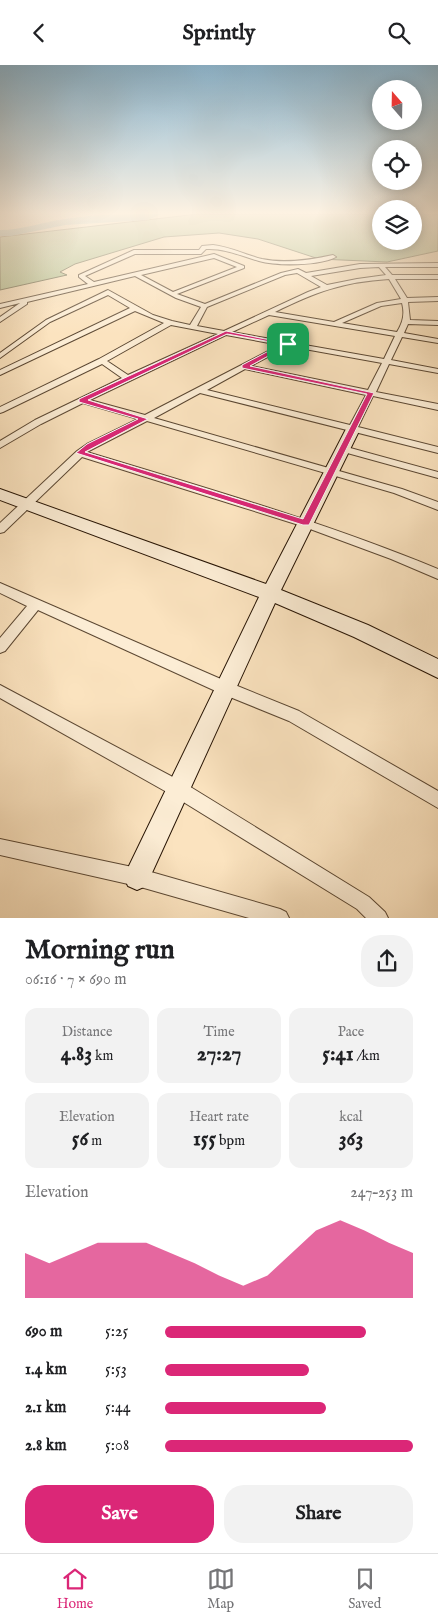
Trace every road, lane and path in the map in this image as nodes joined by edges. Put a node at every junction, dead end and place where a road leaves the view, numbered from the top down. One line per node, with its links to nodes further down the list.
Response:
1 (130, 254): 10 (street)
2 (244, 254): 3 (street)
3 (333, 257)
4 (381, 265): 5 (street); 7 (street); 8 (street)
5 (438, 265)
6 (134, 274): 10 (street); 12 (street); 12 (street)
7 (307, 275): 11 (street); 17 (street)
8 (390, 277): 9 (street); 11 (street); 15 (street)
9 (438, 277)
10 (93, 284): 13 (street)
11 (326, 287): 19 (street)
12 (172, 294): 17 (street)
13 (30, 299): 16 (street); 20 (street)
14 (438, 299): 15 (street)
15 (406, 300): 21 (street); 24 (street)
16 (0, 306)
17 (204, 306): 25 (street)
18 (135, 308): 22 (street); 30 (street); 33 (street)
19 (269, 313): 24 (street); 26 (street)
20 (0, 320)
21 (406, 322): 23 (street); 27 (street)
22 (170, 323): 25 (street); 31 (street)
23 (438, 323)
24 (334, 324): 27 (street)
25 (193, 326): 26 (street)
26 (226, 332): 29 (street); 37 (street)
27 (399, 335): 28 (street); 32 (street)
28 (438, 341)
29 (288, 344): 32 (street); 34 (street)
30 (0, 357): 33 (street)
31 (102, 361): 37 (street); 42 (street)
32 (386, 361): 35 (street); 39 (street)
33 (17, 366): 36 (street)
34 (244, 367): 38 (street); 39 (street)
35 (438, 371)
36 (0, 373)
37 (127, 378): 40 (street)
38 (198, 390): 43 (street); 44 (street)
39 (371, 393): 41 (street); 44 (street)
40 (82, 400): 43 (street); 45 (street)
41 (438, 407)
42 (0, 410)
43 (144, 419): 48 (street); 49 (street)
44 (353, 429): 46 (street); 47 (street)
45 (1, 442)
46 (343, 449): 49 (street); 50 (street)
47 (438, 450)
48 (80, 453): 52 (street); 54 (street)
49 (332, 472): 53 (street); 54 (street)
50 (438, 475)
51 (0, 494): 52 (street)
52 (26, 504): 55 (street); 58 (street)
53 (438, 506)
54 (306, 523): 56 (street); 58 (street)
55 (0, 529)
56 (438, 574)
57 (0, 588): 59 (street)
58 (270, 593): 61 (street); 62 (street)
59 (36, 604): 60 (street); 62 (street)
60 (0, 647)
61 (438, 669)
62 (225, 688): 64 (street); 65 (street)
63 (0, 691): 64 (street)
64 (178, 789): 67 (street); 69 (street)
65 (438, 800)
66 (0, 847): 67 (street)
67 (137, 877): 68 (street)
68 (280, 918)
69 (379, 918)

